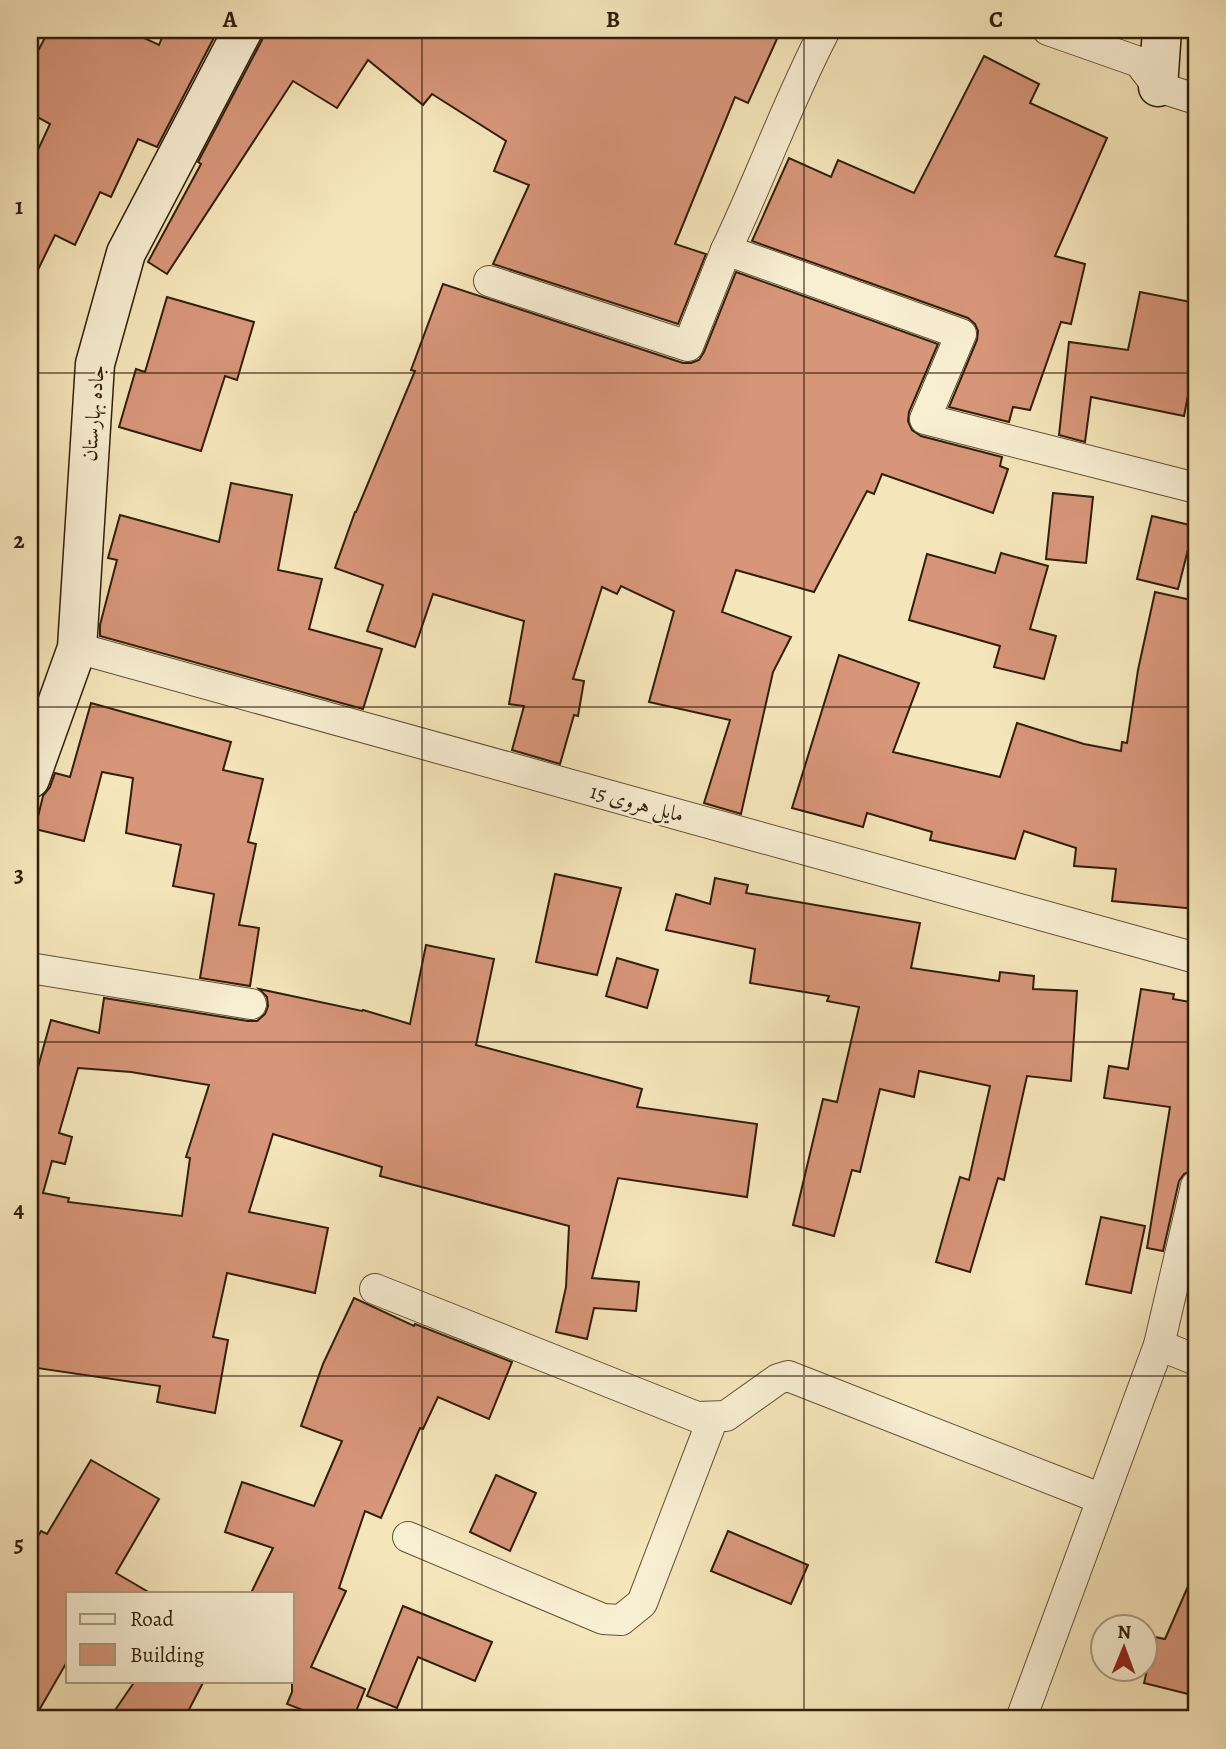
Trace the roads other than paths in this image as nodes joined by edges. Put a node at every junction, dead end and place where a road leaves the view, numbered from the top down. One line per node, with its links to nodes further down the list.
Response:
1 (243, 30): 11 (street, جاده بهارستان)
2 (825, 30): 8 (street)
3 (1048, 30): 5 (street)
4 (1162, 30): 5 (street)
5 (1158, 87): 6 (street); 7 (street)
6 (1196, 87)
7 (1196, 99)
8 (726, 250): 9 (street); 10 (street)
9 (489, 281)
10 (1196, 488)
11 (77, 648): 12 (street, جاده بهارستان); 13 (street, مایل هروی 15)
12 (30, 779)
13 (1196, 958)
14 (30, 968): 15 (street)
15 (251, 1004)
16 (1196, 1186): 18 (street)
17 (375, 1289): 20 (street)
18 (1158, 1345): 19 (street); 21 (street)
19 (1196, 1360)
20 (713, 1418): 21 (street); 22 (street)
21 (1102, 1499): 23 (street)
22 (408, 1537)
23 (1021, 1719)

